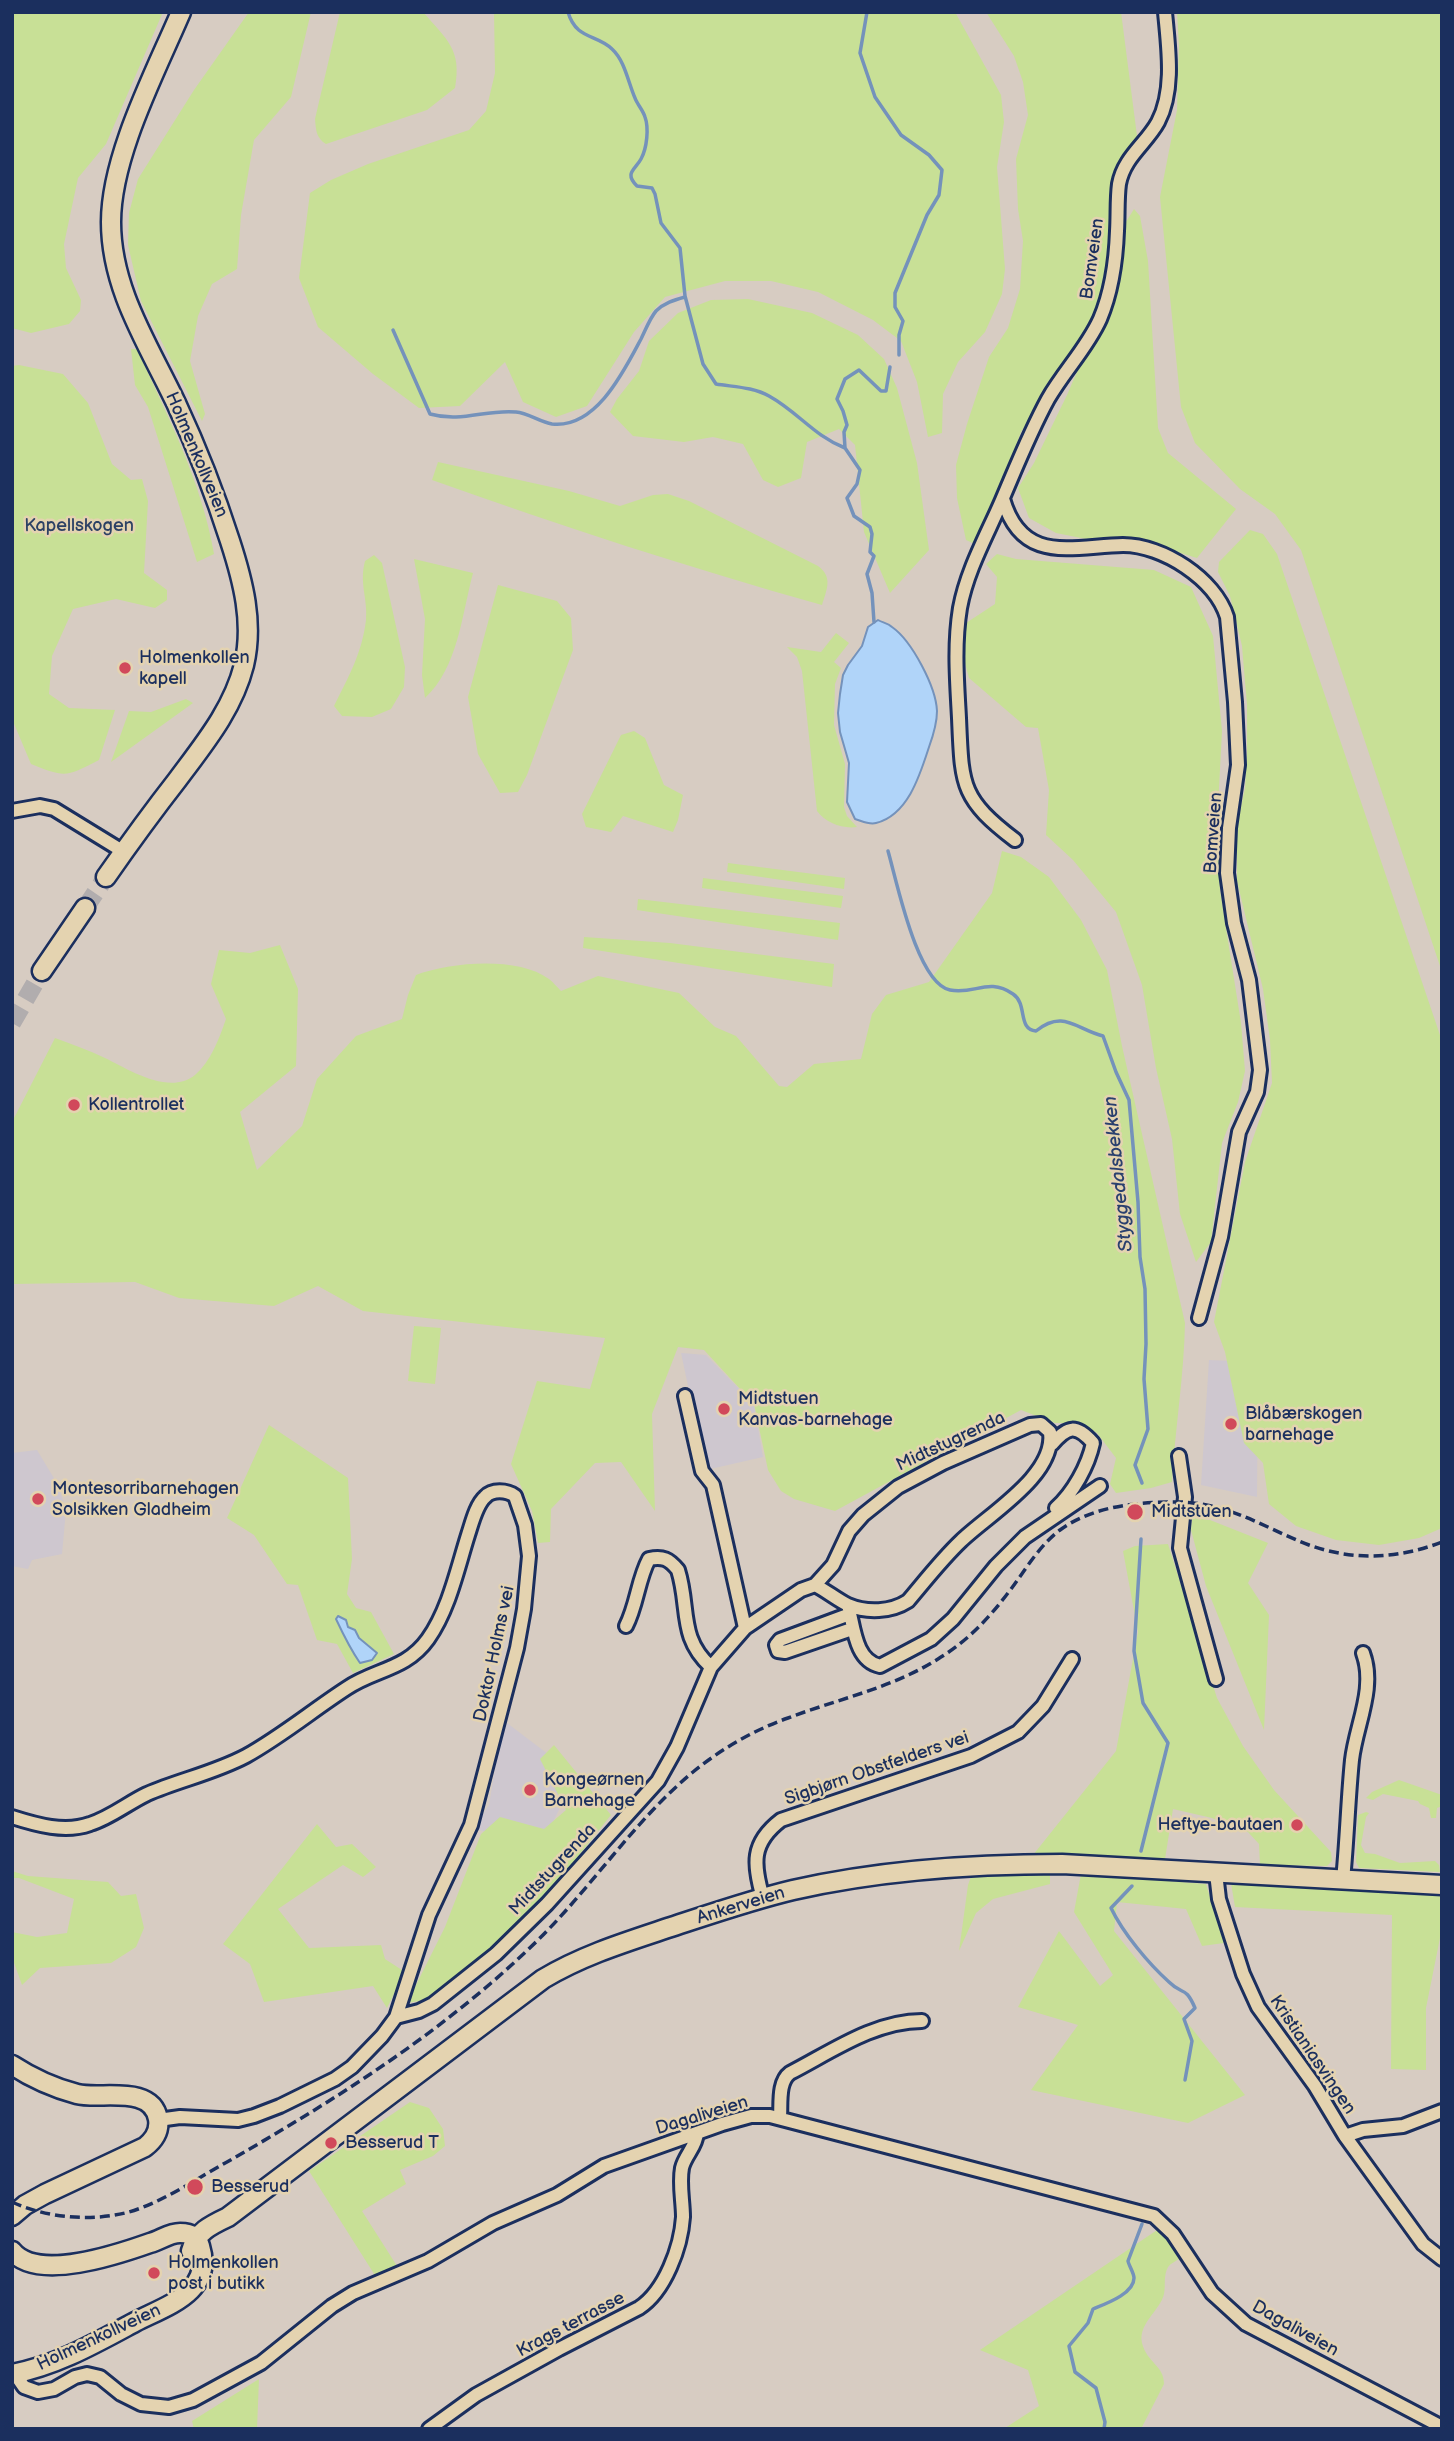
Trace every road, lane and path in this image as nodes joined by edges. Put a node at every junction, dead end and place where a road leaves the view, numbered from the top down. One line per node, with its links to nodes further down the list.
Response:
1 (181, 12): 6 (main road, Holmenkollveien)
2 (1165, 12): 3 (street, Bomveien)
3 (1003, 499): 5 (street, Bomveien); 10 (street, Bomveien)
4 (12, 811): 6 (street)
5 (1015, 840)
6 (124, 852): 7 (main road, Holmenkollveien)
7 (106, 877)
8 (85, 908): 9 (main road)
9 (42, 971)
10 (1199, 1318)
11 (685, 1396): 19 (street)
12 (1052, 1444): 15 (street); 16 (street, Midtstugrenda); 17 (street)
13 (1179, 1456): 24 (street)
14 (1100, 1486): 15 (street)
15 (1025, 1536): 17 (street)
16 (815, 1585): 17 (street); 19 (street, Midtstugrenda)
17 (849, 1609): 20 (street)
18 (626, 1626): 23 (street)
19 (745, 1629): 23 (street, Midtstugrenda)
20 (849, 1630)
21 (1363, 1653): 27 (street)
22 (1072, 1659): 29 (street, Sigbjørn Obstfelders vei)
23 (711, 1667): 30 (street, Midtstugrenda)
24 (1216, 1679)
25 (12, 1817): 30 (street, Doktor Holms vei)
26 (1216, 1873): 27 (main road, Ankerveien); 29 (main road, Ankerveien); 37 (street, Kristianiasvingen)
27 (1343, 1880): 28 (main road, Ankerveien)
28 (1442, 1885)
29 (763, 1898): 39 (main road, Ankerveien)
30 (396, 2017): 35 (street, Doktor Holms vei)
31 (922, 2021): 34 (street)
32 (12, 2065): 35 (main road)
33 (1442, 2111): 37 (street, Kristianiasvingen)
34 (780, 2117): 36 (street, Dagaliveien); 43 (street, Dagaliveien)
35 (158, 2120): 38 (main road)
36 (697, 2133): 42 (street, Dagaliveien); 44 (street, Krags terrasse)
37 (1345, 2136): 41 (street, Kristianiasvingen)
38 (12, 2216)
39 (198, 2249): 40 (main road); 42 (main road, Holmenkollveien)
40 (12, 2251)
41 (1442, 2259)
42 (13, 2374)
43 (1442, 2427)
44 (429, 2429)

